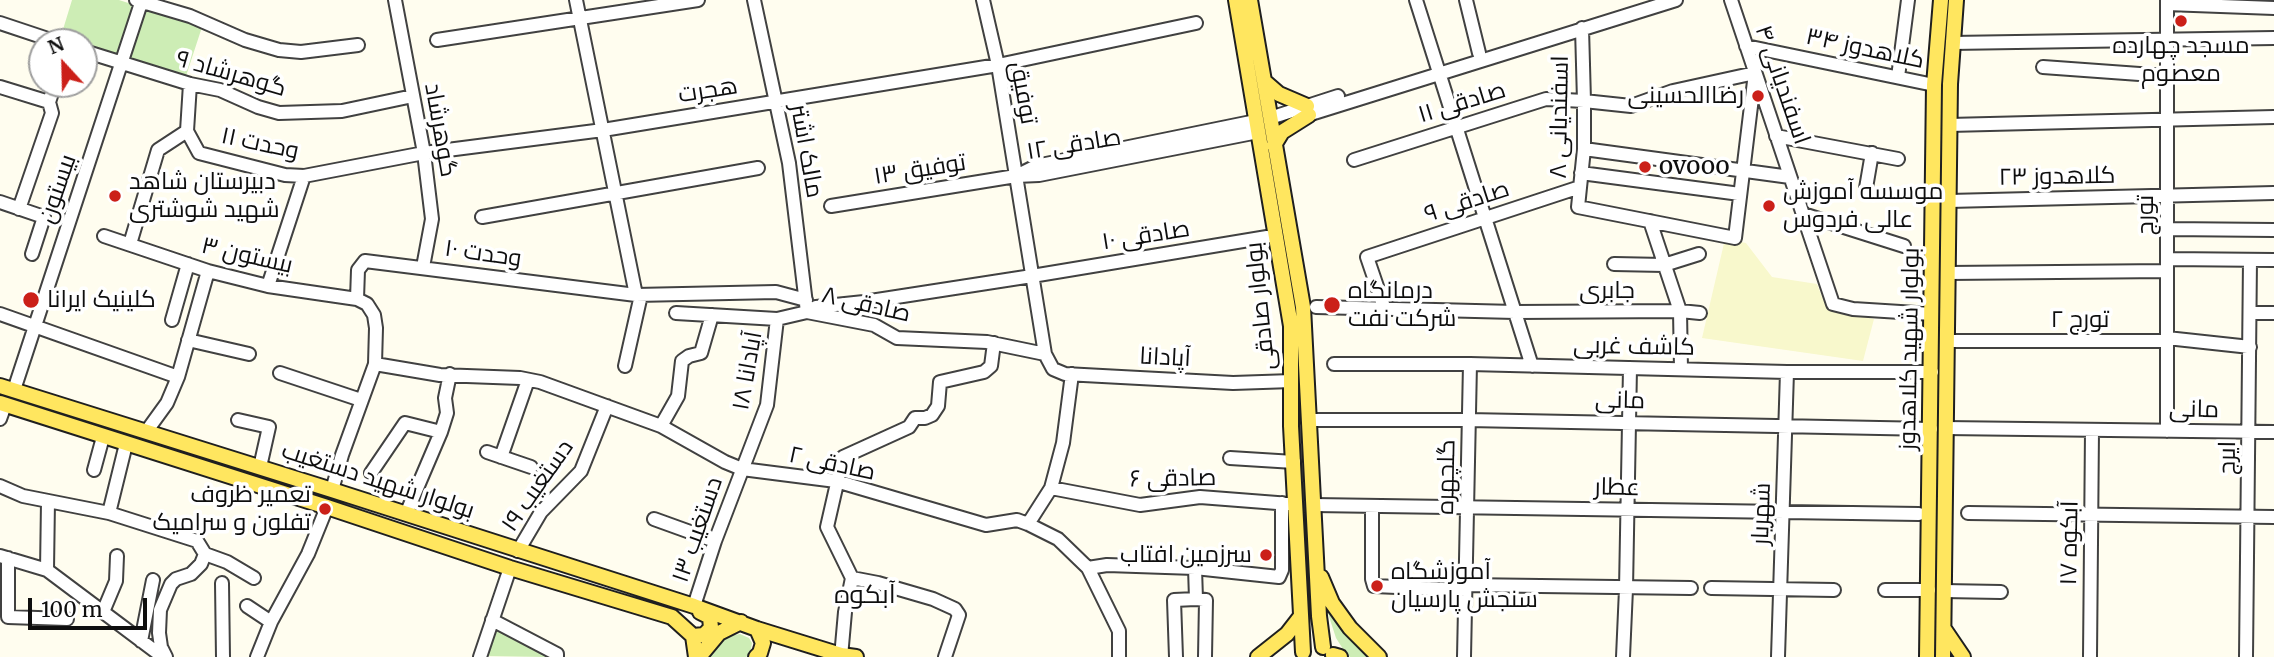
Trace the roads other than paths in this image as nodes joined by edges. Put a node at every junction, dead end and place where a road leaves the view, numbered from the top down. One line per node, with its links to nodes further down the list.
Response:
1 (395, 0): 43 (street, گوهرشاد)
2 (576, 0): 19 (street)
3 (698, 0): 19 (street)
4 (754, 0): 45 (street, مالک اشتر)
5 (983, 0): 33 (street, توفیق)
6 (1236, 0): 51 (main road, بولوار صادقی)
7 (1250, 0): 39 (main road, بولوار صادقی)
8 (1416, 0): 35 (street)
9 (1466, 0): 30 (street)
10 (1650, 0): 30 (street)
11 (1676, 0): 22 (street)
12 (1731, 0): 29 (street, اسفندیانی ۴)
13 (1908, 0): 38 (street)
14 (1941, 0): 41 (main road, بولوار شهید کلاهدوز)
15 (1955, 0): 27 (main road, بولوار شهید کلاهدوز)
16 (139, 1): 28 (street); 32 (street, بیستون)
17 (2167, 2): 18 (street); 25 (street, تورج)
18 (2274, 8)
19 (579, 18): 26 (street); 54 (street)
20 (0, 23): 23 (street)
21 (1196, 23): 33 (street, هجرت)
22 (1582, 28): 35 (street); 47 (street, اسفندیانی ۸)
23 (28, 32)
24 (2274, 38): 25 (street)
25 (2167, 39): 27 (street); 37 (street, تورج)
26 (437, 40)
27 (1952, 43): 52 (main road, بولوار شهید کلاهدوز)
28 (358, 45)
29 (1746, 46): 36 (street, اسفندیانی ۴); 38 (street, کلاهدوز ۳۴)
30 (1479, 53): 35 (street)
31 (98, 55): 32 (street, گوهرشاد ۹)
32 (122, 63): 40 (street, گوهرشاد ۹); 119 (street, بیستون)
33 (998, 65): 45 (street, هجرت); 67 (street, توفیق)
34 (2043, 66): 37 (street)
35 (1439, 69): 48 (street, صادقی ۱۲); 53 (street)
36 (1755, 72): 47 (street, صادقی ۱۱); 56 (street, اسفندیانی ۴); 64 (street)
37 (2167, 76): 50 (street, تورج)
38 (1898, 77): 41 (street, کلاهدوز ۳۴)
39 (1264, 81): 48 (main road); 51 (main road, بولوار صادقی)
40 (190, 84): 43 (street, گوهرشاد ۹); 55 (street, وحدت ۱۱)
41 (1934, 85): 75 (main road, بولوار شهید کلاهدوز)
42 (0, 87): 46 (street)
43 (413, 96): 59 (street, گوهرشاد)
44 (50, 98): 46 (street)
45 (776, 101): 54 (street, هجرت); 105 (street, مالک اشتر)
46 (49, 102): 78 (street)
47 (1584, 102): 53 (street, صادقی ۱۱); 58 (street, اسفندیانی ۸)
48 (1308, 110): 51 (street, صادقی ۱۲); 57 (main road)
49 (2274, 117): 50 (street)
50 (2167, 121): 52 (street); 74 (street, تورج)
51 (1264, 125): 57 (main road, بولوار صادقی); 67 (street, صادقی ۱۲); 142 (main road, بولوار صادقی)
52 (1949, 125): 75 (main road, بولوار شهید کلاهدوز)
53 (1456, 127): 61 (street, صادقی ۱۱); 81 (street)
54 (603, 130): 59 (street, هجرت); 72 (street)
55 (187, 131): 66 (street, وحدت ۱۱); 87 (street)
56 (1776, 136): 60 (street); 68 (street, اسفندیانی ۴)
57 (1274, 145): 148 (main road, بولوار صادقی)
58 (1584, 149): 64 (street); 65 (street, اسفندیانی ۸)
59 (425, 153): 66 (street, وحدت ۱۱); 97 (street, گوهرشاد)
60 (1872, 153): 62 (street); 70 (street)
61 (1354, 159)
62 (1898, 159)
63 (758, 168): 72 (street)
64 (1744, 170): 68 (street); 73 (street)
65 (1581, 173): 69 (street, اسفندیانی ۸); 73 (street)
66 (304, 176): 101 (street)
67 (1016, 176): 77 (street, توفیق ۱۳); 100 (street, توفیق)
68 (1790, 177): 79 (street, اسفندیانی ۴)
69 (1580, 187): 81 (street, صادقی ۹); 82 (street, اسفندیانی ۸)
70 (1866, 188)
71 (2274, 192): 74 (street, کلاهدوز ۲۳)
72 (616, 194): 80 (street); 102 (street)
73 (1740, 194): 82 (street)
74 (2167, 195): 75 (street, کلاهدوز ۲۳); 83 (street, تورج)
75 (1941, 200): 99 (main road, بولوار شهید کلاهدوز); 115 (main road, بولوار شهید کلاهدوز)
76 (0, 202): 78 (street)
77 (831, 206)
78 (19, 209): 89 (street)
79 (1803, 214): 88 (street); 115 (street, اسفندیانی ۴)
80 (482, 217)
81 (1485, 218): 107 (street, صادقی ۹); 109 (street)
82 (1650, 221): 95 (street)
83 (2167, 229): 84 (street); 96 (street, تورج)
84 (2274, 230)
85 (104, 236): 87 (street, بیستون ۳)
86 (1267, 237): 100 (street, صادقی ۱۰)
87 (130, 244): 93 (street, بیستون ۳)
88 (1904, 246)
89 (32, 254)
90 (1699, 254): 95 (street)
91 (2250, 260): 92 (street); 96 (street); 112 (street, ایرج)
92 (2274, 260)
93 (188, 264): 98 (street, بیستون ۳); 118 (street)
94 (1614, 264): 95 (street)
95 (1664, 265): 108 (street)
96 (2167, 265): 99 (street); 122 (street, تورج)
97 (424, 267): 102 (street, وحدت ۱۰); 103 (street, وحدت ۱۰)
98 (208, 271): 101 (street, بیستون ۳); 121 (street)
99 (1948, 273): 123 (main road, بولوار شهید کلاهدوز)
100 (1032, 276): 104 (street); 127 (street, توفیق)
101 (268, 286): 103 (street, بیستون ۳)
102 (639, 295): 105 (street, وحدت ۱۰); 131 (street)
103 (357, 299): 128 (street)
104 (864, 302): 105 (street); 120 (street)
105 (806, 306): 117 (street, صادقی ۸); 120 (street, صادقی ۸)
106 (1316, 307): 107 (street, جابری)
107 (1384, 307): 109 (street, جابری)
108 (1680, 311): 109 (street, جابری); 111 (street, جابری); 134 (street)
109 (1515, 312): 132 (street)
110 (677, 313): 116 (street, صادقی ۸)
111 (1700, 313)
112 (2250, 313): 113 (street); 125 (street, ایرج)
113 (2274, 313)
114 (0, 314): 119 (street)
115 (1932, 314): 136 (main road, بولوار شهید کلاهدوز)
116 (712, 315): 117 (street, صادقی ۸); 152 (street)
117 (777, 319): 168 (street, آپادانا ۱۸)
118 (172, 320)
119 (33, 325): 140 (street); 143 (street, بیستون)
120 (874, 325): 124 (street, صادقی ۸)
121 (188, 340): 126 (street); 140 (street)
122 (2167, 340): 123 (street, تورج ۲); 125 (street, تورج ۲); 155 (street, تورج)
123 (1947, 341): 153 (main road, بولوار شهید کلاهدوز)
124 (994, 343): 127 (street, صادقی ۸); 171 (street)
125 (2250, 347): 156 (street, ایرج)
126 (249, 354)
127 (1045, 354): 139 (street)
128 (375, 364): 138 (street, صادقی ۲); 144 (street)
129 (1334, 364): 130 (street, کاشف غربی)
130 (1470, 364): 132 (street, کاشف غربی); 149 (street, گلچهره)
131 (625, 366)
132 (1532, 366): 133 (street, کاشف غربی)
133 (1630, 368): 134 (street, کاشف غربی); 150 (street)
134 (1681, 369): 135 (street, کاشف غربی)
135 (1787, 372): 136 (street, کاشف غربی); 151 (street, شهریار)
136 (1932, 372): 153 (main road, بولوار شهید کلاهدوز)
137 (280, 373): 144 (street)
138 (450, 374): 141 (street, صادقی ۲); 158 (street)
139 (1072, 374): 142 (street, آپادانا); 173 (street)
140 (178, 377): 157 (street)
141 (528, 380): 145 (street, صادقی ۲); 163 (street)
142 (1292, 381): 165 (main road, بولوار صادقی)
143 (7, 388): 157 (main road, بولوار شهید دستغیب)
144 (361, 400): 174 (street)
145 (607, 406): 152 (street, صادقی ۲); 193 (street, دستغیب ۱۹)
146 (2, 409): 160 (main road, بولوار شهید دستغیب)
147 (238, 420): 166 (street)
148 (1308, 420): 149 (street, مانی); 177 (main road, بولوار صادقی)
149 (1468, 420): 150 (street, مانی); 179 (street, گلچهره)
150 (1629, 422): 151 (street, مانی); 181 (street)
151 (1786, 424): 153 (street, مانی); 182 (street, شهریار)
152 (661, 426): 168 (street, صادقی ۲)
153 (1938, 428): 154 (street, مانی); 213 (main road, بولوار شهید کلاهدوز); 214 (main road, بولوار شهید کلاهدوز)
154 (2092, 430): 155 (street, مانی); 187 (street, آبکوه ۱۷)
155 (2167, 431): 156 (street, مانی)
156 (2249, 431): 159 (street, مانی); 188 (street, ایرج)
157 (146, 432): 166 (main road, بولوار شهید دستغیب)
158 (441, 432): 170 (street); 185 (street)
159 (2274, 432)
160 (103, 437): 161 (main road, بولوار شهید دستغیب); 169 (street)
161 (126, 444): 180 (main road, بولوار شهید دستغیب); 183 (street)
162 (487, 452): 163 (street)
163 (501, 457): 167 (street)
164 (1230, 458): 165 (street)
165 (1294, 461): 176 (main road, بولوار صادقی)
166 (260, 467): 174 (main road, بولوار شهید دستغیب)
167 (531, 467)
168 (742, 469): 171 (street, صادقی ۲); 192 (street, دستغیب ۱۳)
169 (94, 470)
170 (371, 473)
171 (836, 481): 191 (street, صادقی ۲); 203 (street)
172 (0, 486): 175 (street)
173 (1051, 488): 176 (street, صادقی ۶); 191 (street)
174 (332, 490): 185 (main road, بولوار شهید دستغیب)
175 (48, 501): 183 (street); 201 (street)
176 (1289, 504): 200 (street); 221 (main road, بولوار صادقی)
177 (1314, 505): 178 (street, عطار); 197 (main road, بولوار صادقی)
178 (1372, 506): 179 (street, عطار); 206 (street)
179 (1468, 506): 181 (street, عطار); 206 (street, گلچهره)
180 (327, 507): 198 (main road, بولوار شهید دستغیب); 224 (street)
181 (1628, 509): 182 (street, عطار); 208 (street)
182 (1783, 512): 186 (street, عطار); 210 (street, شهریار)
183 (109, 513): 194 (street)
184 (1968, 513): 187 (street)
185 (406, 514): 193 (main road, بولوار شهید دستغیب)
186 (1920, 514)
187 (2091, 515): 188 (street); 252 (street, آبکوه ۱۷)
188 (2248, 517): 189 (street); 253 (street, ایرج)
189 (2274, 517)
190 (654, 519): 192 (street)
191 (1028, 524): 199 (street, صادقی ۲)
192 (715, 541): 219 (street, دستغیب ۱۳)
193 (518, 551): 216 (main road, بولوار شهید دستغیب)
194 (205, 554): 202 (street); 234 (street)
195 (117, 556): 220 (street)
196 (4, 557): 201 (street); 222 (street)
197 (1317, 567): 231 (main road, بولوار صادقی); 246 (main road)
198 (510, 568): 223 (street); 228 (main road, بولوار شهید دستغیب)
199 (1088, 568): 200 (street); 242 (street, صادقی ۲)
200 (1195, 568): 217 (street)
201 (47, 570): 220 (street)
202 (254, 578)
203 (852, 578): 232 (street); 241 (street)
204 (153, 580): 229 (street)
205 (222, 583): 235 (street)
206 (1465, 587): 208 (street); 247 (street, گلچهره)
207 (1711, 588): 210 (street)
208 (1626, 589): 209 (street); 248 (street)
209 (1691, 589)
210 (1781, 590): 211 (street); 249 (street, شهریار)
211 (1834, 590)
212 (1885, 590): 213 (street)
213 (1929, 590): 233 (main road, بولوار شهید کلاهدوز)
214 (1944, 591): 215 (street); 227 (main road, بولوار شهید کلاهدوز)
215 (2001, 592)
216 (669, 598): 219 (main road, بولوار شهید دستغیب); 228 (main road)
217 (1196, 599): 243 (street); 244 (street)
218 (247, 606): 224 (street)
219 (694, 606): 225 (main road, بولوار شهید دستغیب)
220 (103, 612): 229 (street)
221 (1301, 616): 230 (main road, بولوار صادقی); 245 (main road)
222 (67, 619)
223 (492, 620): 237 (street); 238 (street)
224 (271, 622): 236 (street)
225 (741, 622): 226 (main road, بولوار شهید دستغیب); 239 (main road)
226 (757, 629): 232 (main road, بولوار شهید دستغیب); 240 (main road)
227 (1944, 629): 250 (main road, بولوار شهید کلاهدوز); 251 (main road)
228 (693, 636): 239 (main road)
229 (141, 641): 234 (street)
230 (1301, 654): 231 (main road)
231 (1333, 654)
232 (846, 656)
233 (1926, 656)
234 (164, 657)
235 (223, 657)
236 (257, 657)
237 (480, 657)
238 (557, 657)
239 (698, 657)
240 (756, 657)
241 (945, 657)
242 (1119, 657)
243 (1176, 657)
244 (1205, 657)
245 (1258, 657)
246 (1379, 657)
247 (1464, 657)
248 (1623, 657)
249 (1778, 657)
250 (1943, 657)
251 (1963, 657)
252 (2090, 657)
253 (2246, 657)

